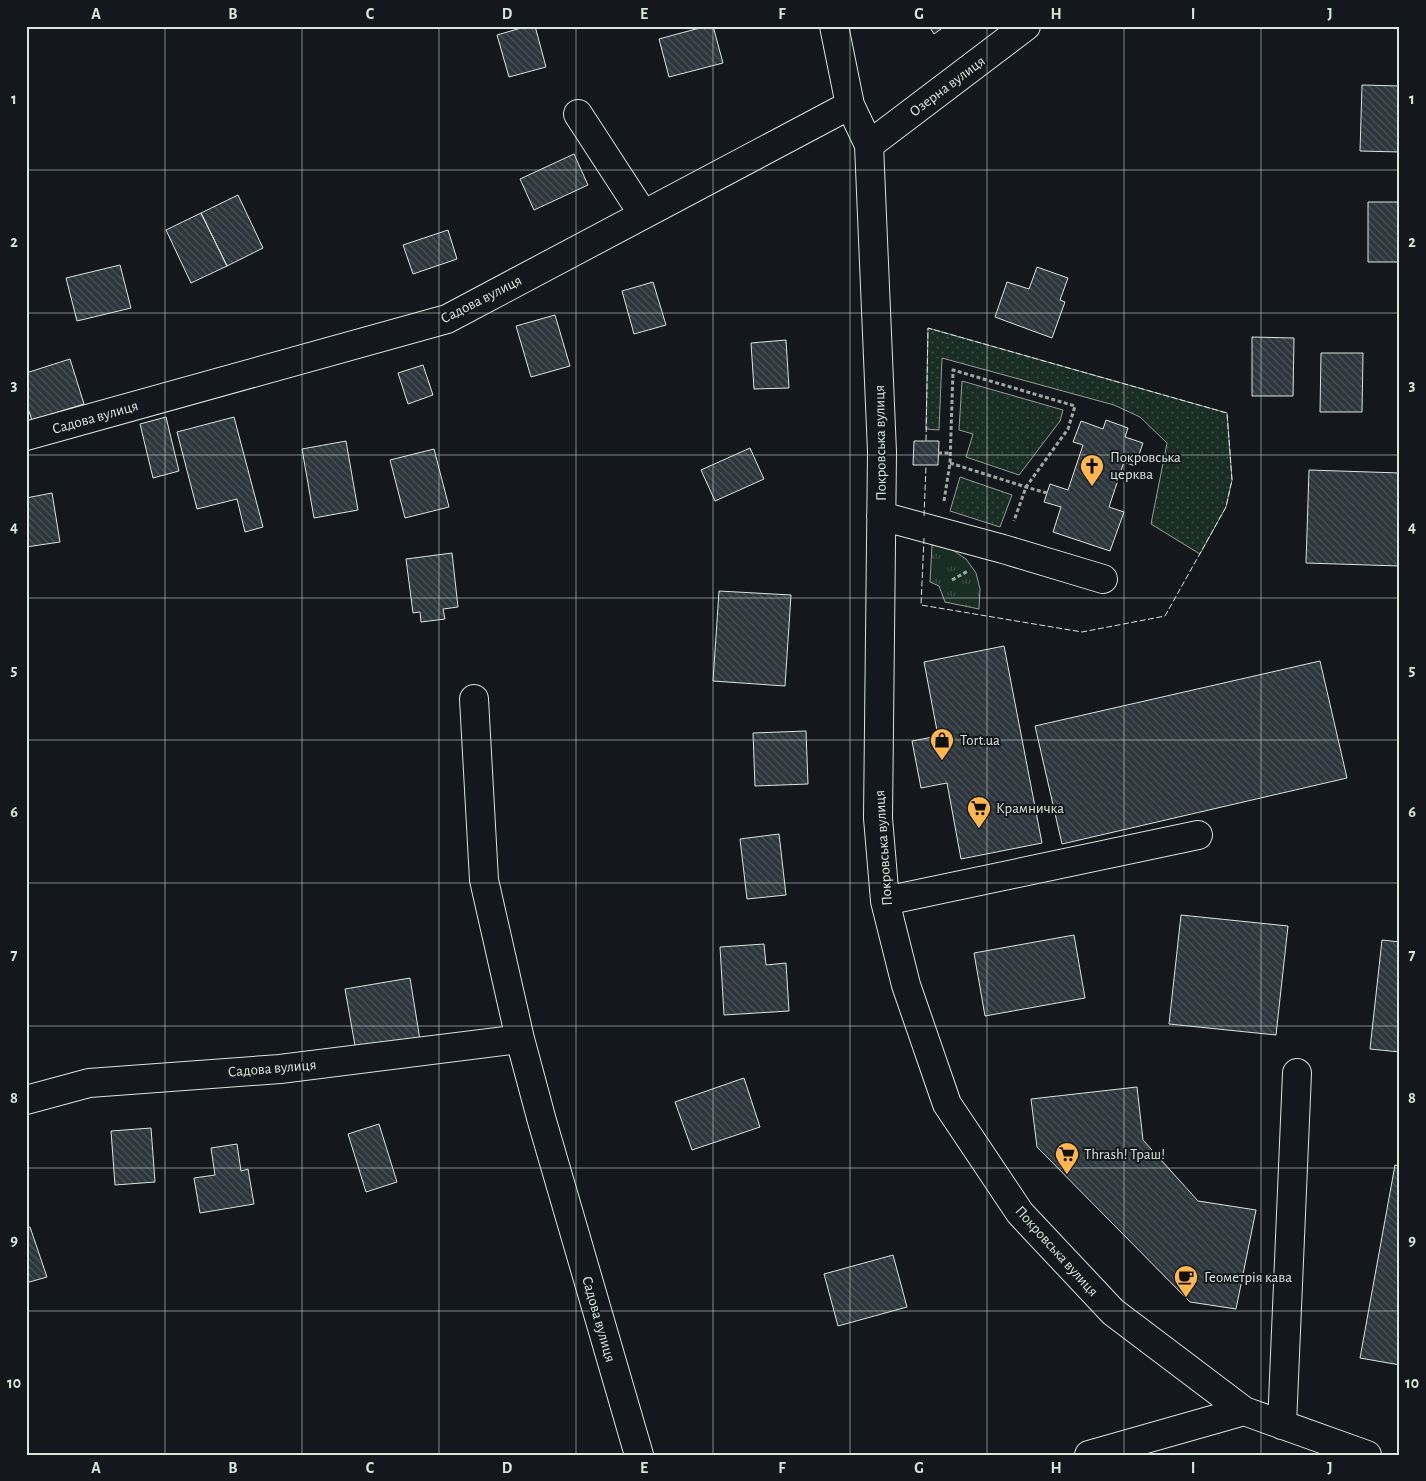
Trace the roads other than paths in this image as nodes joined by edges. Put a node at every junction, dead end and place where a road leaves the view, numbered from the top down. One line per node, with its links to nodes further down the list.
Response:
1 (834, 26): 3 (street, Покровська вулиця)
2 (1026, 26): 5 (street, Озерна вулиця)
3 (850, 105): 5 (street, Покровська вулиця); 6 (street, Садова вулиця)
4 (578, 114): 6 (street)
5 (869, 145): 8 (street, Покровська вулиця)
6 (643, 214): 7 (street, Садова вулиця)
7 (26, 436)
8 (881, 516): 9 (street); 12 (street, Покровська вулиця)
9 (1103, 579)
10 (474, 699): 13 (street, Садова вулиця)
11 (1198, 835): 12 (street)
12 (884, 901): 16 (street, Покровська вулиця)
13 (520, 1039): 15 (street, Садова вулиця); 18 (street, Садова вулиця)
14 (1297, 1073): 17 (street)
15 (26, 1100)
16 (1244, 1411): 17 (street, Покровська вулиця); 19 (street)
17 (1282, 1425): 20 (street, Покровська вулиця)
18 (639, 1455)
19 (1089, 1455)
20 (1367, 1455)

